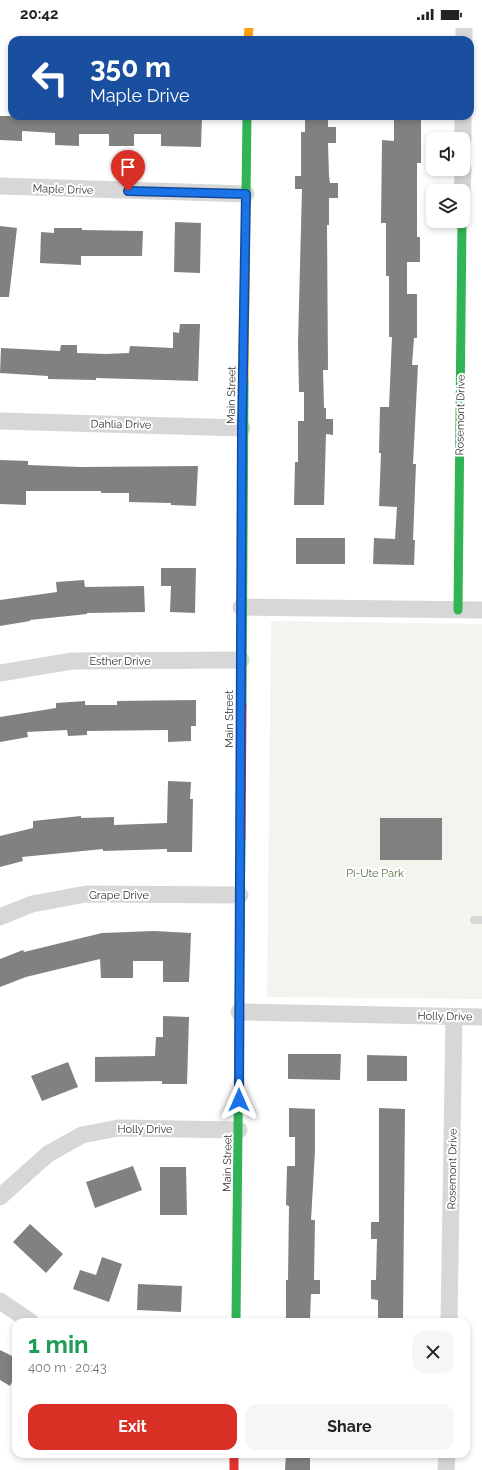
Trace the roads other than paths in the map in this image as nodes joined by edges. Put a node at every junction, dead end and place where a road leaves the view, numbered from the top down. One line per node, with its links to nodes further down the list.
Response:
1 (247, 120): 5 (main road, Main Street)
2 (463, 120): 3 (street)
3 (463, 132)
4 (0, 186): 5 (street, Maple Drive)
5 (246, 194): 8 (main road, Main Street)
6 (462, 228): 10 (main road, Rosemont Drive)
7 (0, 421): 8 (street, Dahlia Drive)
8 (242, 428): 9 (main road, Main Street)
9 (242, 607): 10 (street); 12 (main road, Main Street)
10 (458, 610): 11 (street)
11 (482, 610)
12 (241, 660): 13 (street, Esther Drive); 14 (main road, Main Street)
13 (0, 673)
14 (240, 895): 15 (street, Grape Drive); 16 (main road, Main Street)
15 (0, 917)
16 (239, 1012): 17 (street, Holly Drive); 19 (main road, Main Street)
17 (454, 1017): 18 (street, Holly Drive); 24 (street, Rosemont Drive)
18 (482, 1017)
19 (240, 1130): 20 (street, Holly Drive); 23 (main road, Main Street)
20 (0, 1197)
21 (0, 1301): 22 (street)
22 (25, 1318)
23 (236, 1318)
24 (449, 1318)
25 (234, 1458): 27 (main road)
26 (447, 1458): 28 (street)
27 (234, 1470)
28 (446, 1470)

